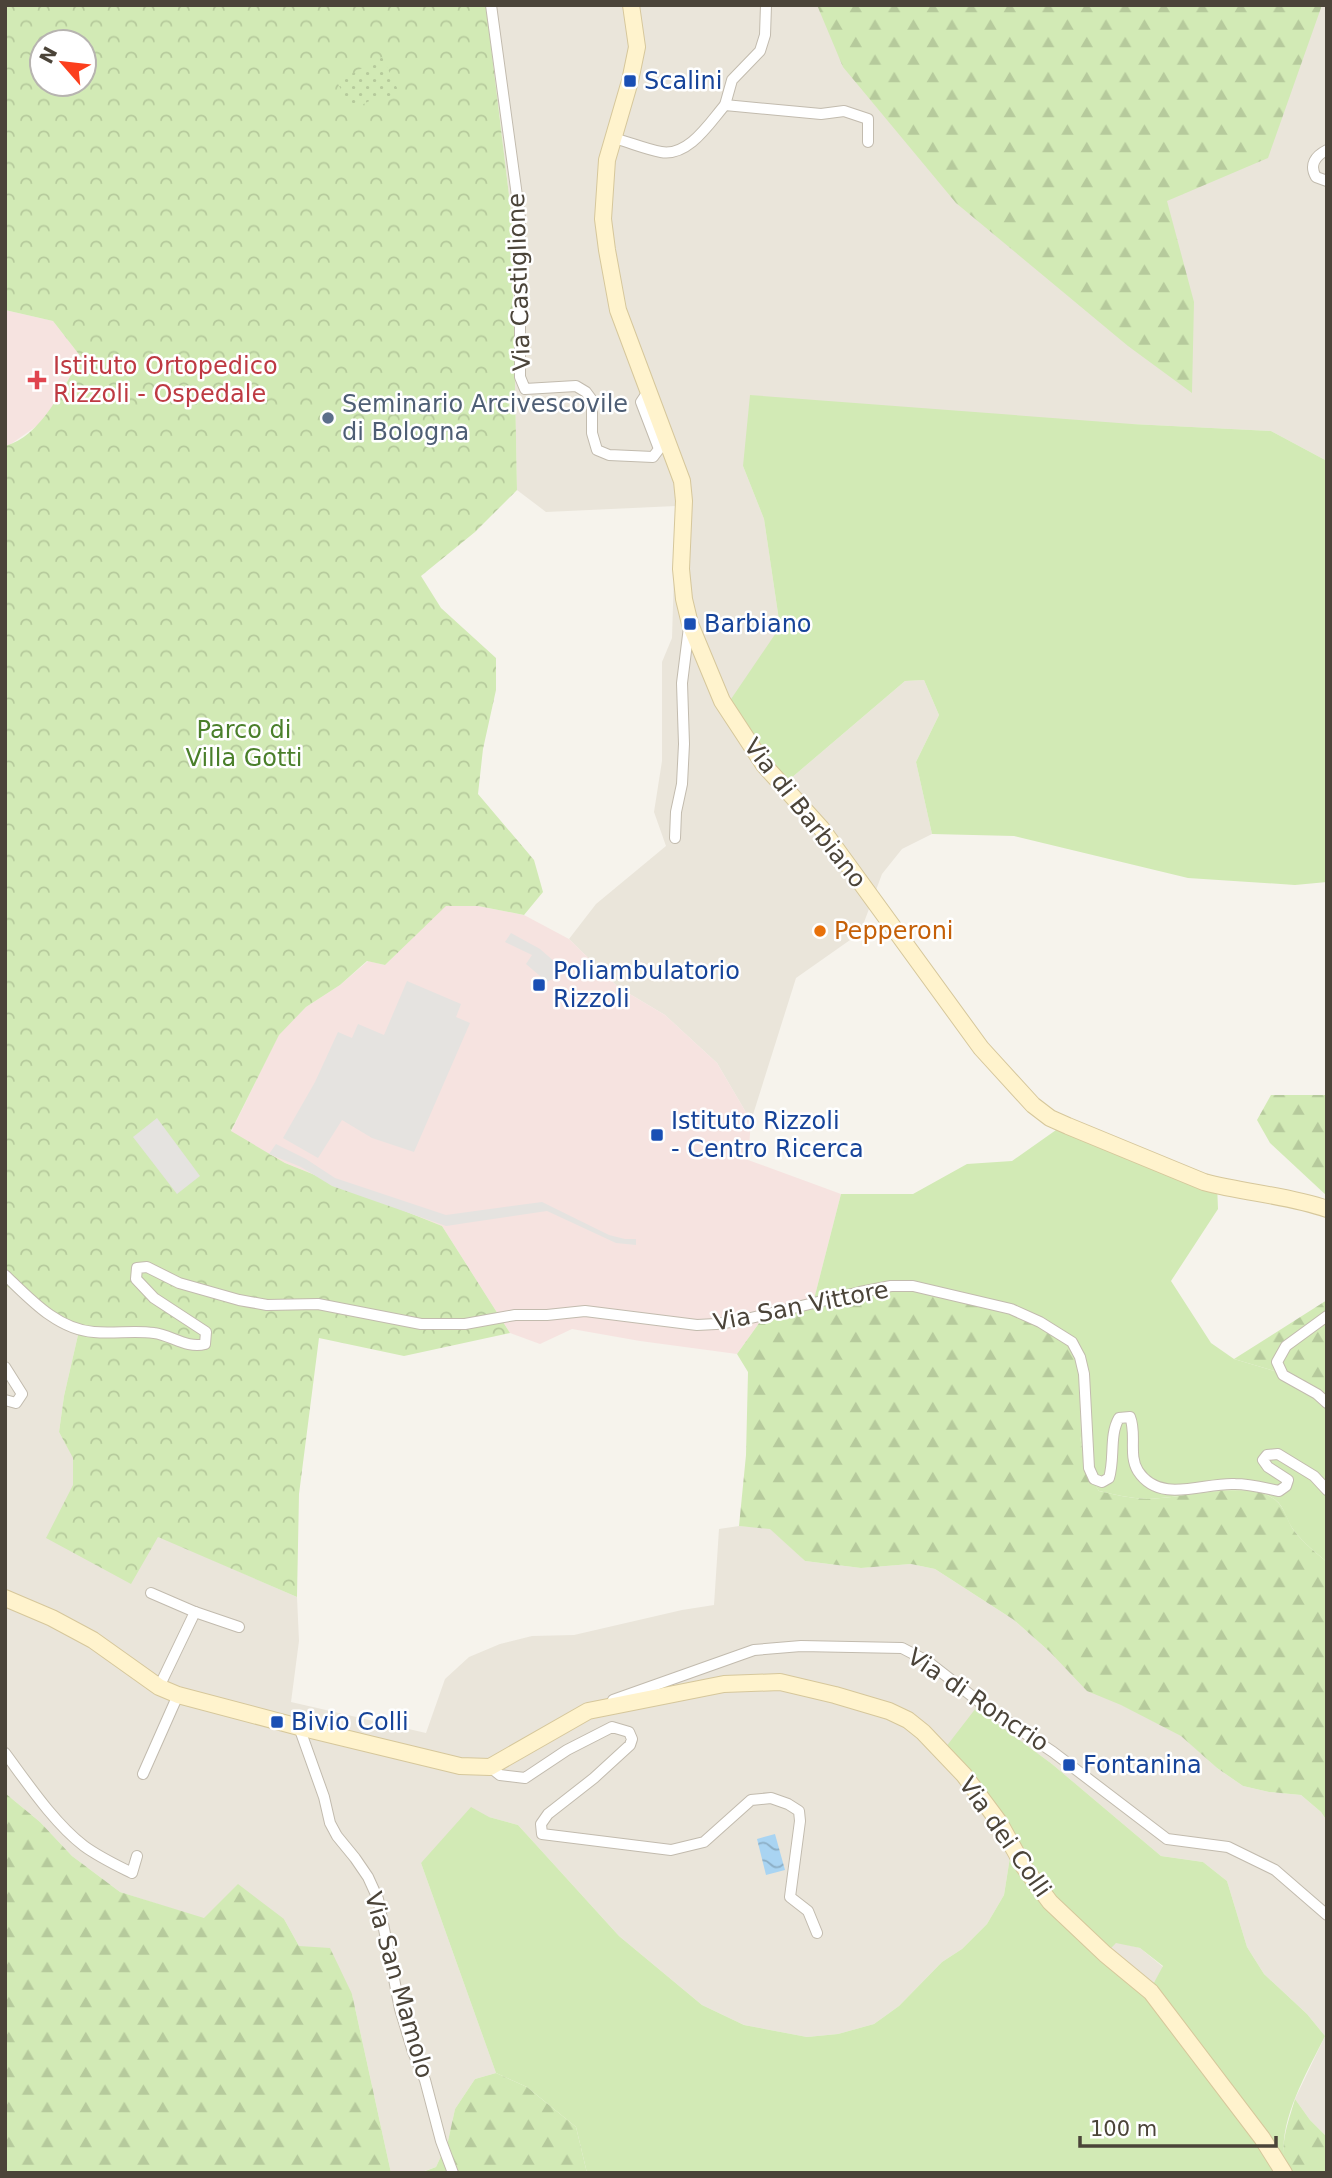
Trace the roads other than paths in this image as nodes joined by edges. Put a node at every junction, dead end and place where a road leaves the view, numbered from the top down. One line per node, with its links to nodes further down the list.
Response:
1 (491, 5): 9 (street, Via Castiglione)
2 (631, 5): 5 (main road, Via di Barbiano)
3 (766, 5): 4 (street)
4 (725, 105): 5 (street); 6 (street)
5 (613, 138): 9 (main road, Via di Barbiano)
6 (868, 142)
7 (1327, 150): 8 (street)
8 (1327, 181)
9 (649, 390): 10 (main road, Via di Barbiano)
10 (690, 624): 11 (street, Via di Barbiano); 12 (main road, Via di Barbiano)
11 (675, 838)
12 (1327, 1209)
13 (5, 1275): 18 (street, Via San Vittore)
14 (1327, 1316): 17 (street)
15 (5, 1367): 16 (street)
16 (5, 1400)
17 (1327, 1403)
18 (1327, 1490)
19 (151, 1593): 21 (street)
20 (5, 1598): 23 (main road)
21 (195, 1612): 22 (street); 23 (street)
22 (239, 1627)
23 (159, 1687): 24 (main road)
24 (178, 1695): 26 (main road); 29 (street)
25 (588, 1711): 28 (main road); 31 (street, Via di Roncrio); 34 (main road, Via dei Colli)
26 (299, 1727): 28 (main road); 33 (street, Via San Mamolo)
27 (5, 1754): 30 (street)
28 (491, 1767): 32 (street)
29 (143, 1774)
30 (138, 1856)
31 (1327, 1914)
32 (817, 1933)
33 (453, 2173)
34 (1284, 2173)

